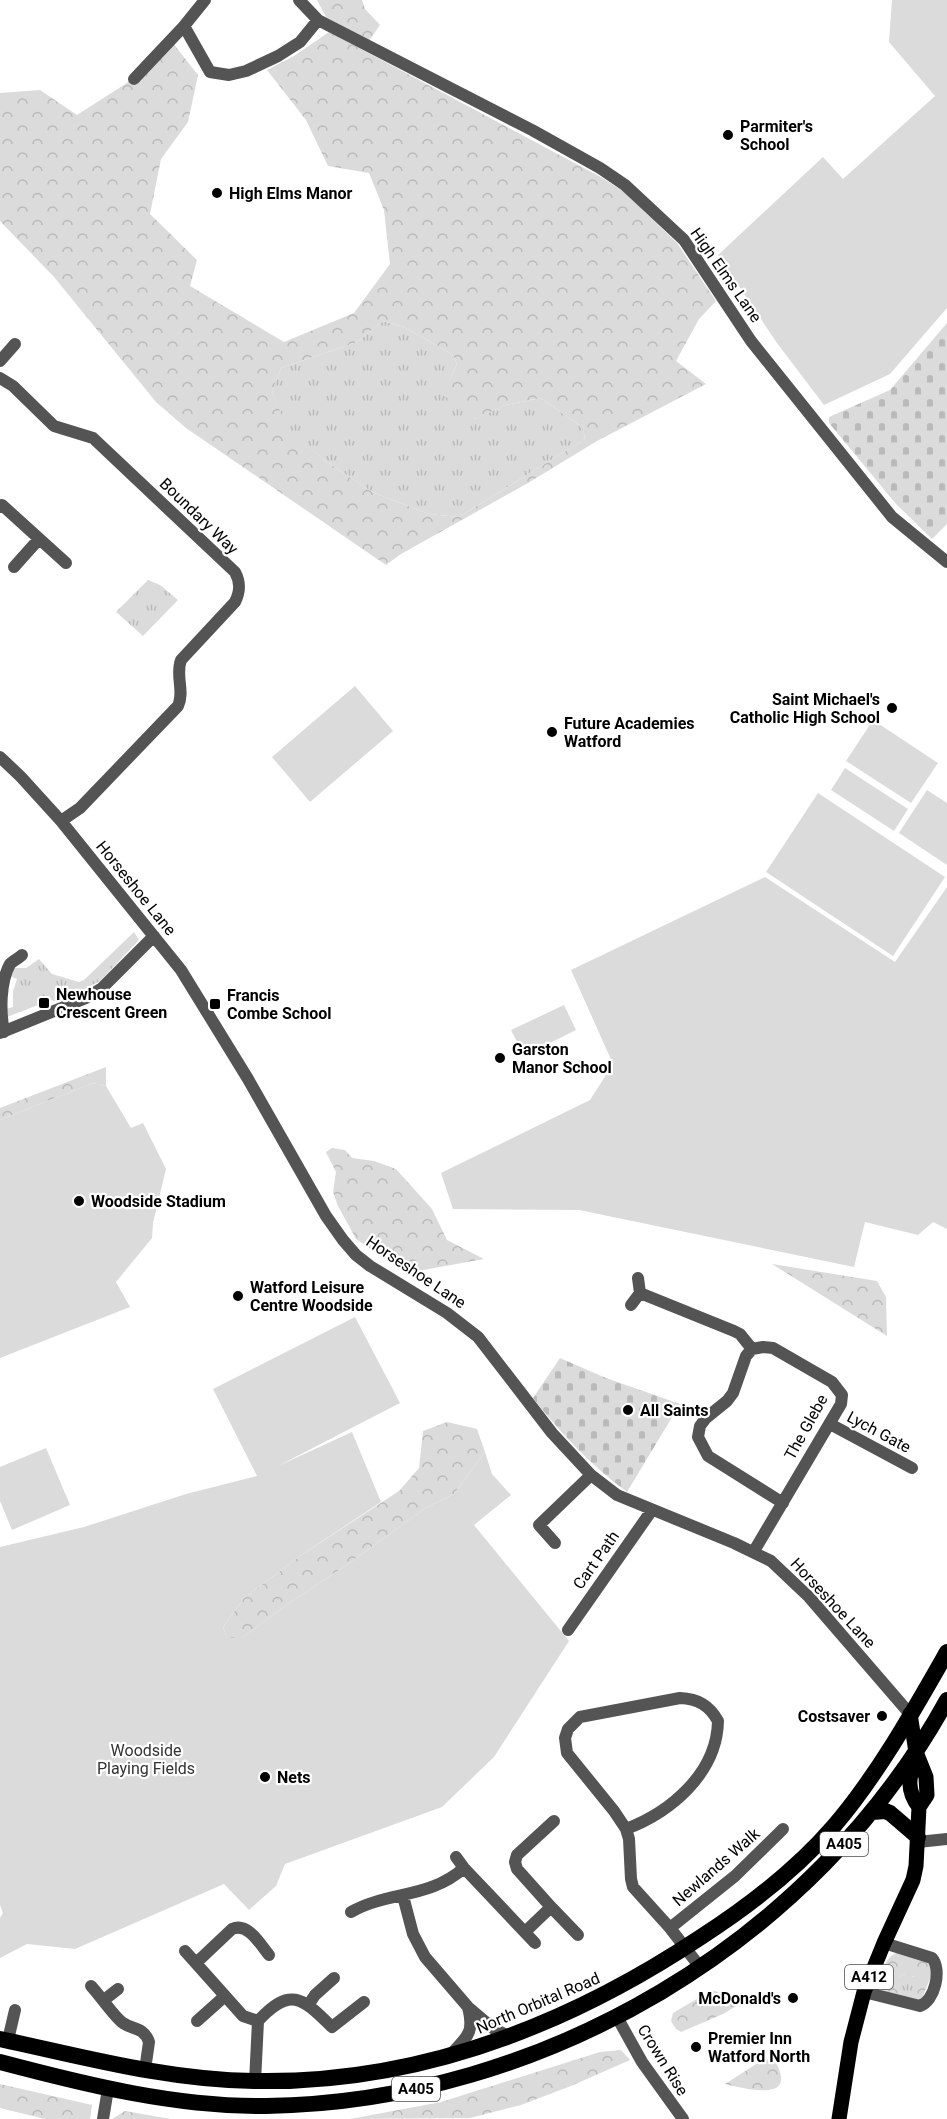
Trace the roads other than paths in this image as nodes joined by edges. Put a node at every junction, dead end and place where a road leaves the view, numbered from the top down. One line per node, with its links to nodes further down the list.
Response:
1 (205, 0): 4 (street)
2 (299, 0): 3 (street, High Elms Lane)
3 (318, 20): 4 (street); 11 (street, High Elms Lane)
4 (184, 26): 5 (street)
5 (134, 79)
6 (15, 344): 7 (street)
7 (0, 361)
8 (0, 378): 15 (street, Boundary Way)
9 (0, 507): 10 (street)
10 (39, 539): 12 (street); 13 (street)
11 (947, 562)
12 (66, 563)
13 (14, 567)
14 (0, 757): 15 (street, Horseshoe Lane)
15 (61, 821): 16 (street, Horseshoe Lane)
16 (154, 936): 18 (street); 25 (street, Horseshoe Lane)
17 (22, 956): 18 (street)
18 (2, 1032)
19 (638, 1278): 20 (street)
20 (640, 1293): 21 (street); 22 (street)
21 (631, 1305)
22 (752, 1349): 23 (street, The Glebe); 26 (street)
23 (830, 1424): 24 (street, Lych Gate); 26 (street, The Glebe)
24 (912, 1468)
25 (591, 1474): 27 (street, Horseshoe Lane); 28 (street)
26 (783, 1503): 29 (street, The Glebe)
27 (652, 1510): 29 (street, Horseshoe Lane); 30 (street, Cart Path)
28 (555, 1543)
29 (754, 1551): 34 (street, Horseshoe Lane)
30 (568, 1630)
31 (947, 1652): 34 (highway, North Orbital Road / A405)
32 (947, 1674): 34 (highway)
33 (947, 1700): 35 (highway, A405)
34 (910, 1714): 35 (main road, A412); 36 (highway, North Orbital Road / A405)
35 (916, 1752): 36 (highway); 37 (highway, A405); 41 (main road, A412)
36 (863, 1790): 53 (highway, North Orbital Road / A405)
37 (873, 1812): 41 (highway); 57 (highway, A405)
38 (554, 1821): 46 (street)
39 (626, 1829): 39 (street); 48 (street)
40 (783, 1829): 48 (street, Newlands Walk)
41 (918, 1839): 42 (street); 51 (main road, A412)
42 (947, 1839)
43 (456, 1857): 44 (street)
44 (464, 1868): 45 (street); 49 (street)
45 (403, 1896): 47 (street); 66 (street)
46 (551, 1907): 49 (street); 50 (street)
47 (351, 1912)
48 (670, 1928): 53 (street)
49 (525, 1932): 52 (street)
50 (578, 1935)
51 (884, 1942): 61 (main road, A412); 61 (street)
52 (535, 1943)
53 (684, 1948): 57 (street); 71 (highway, North Orbital Road / A405)
54 (185, 1951): 56 (street)
55 (269, 1955): 56 (street)
56 (195, 1963): 62 (street)
57 (700, 1967): 68 (highway, A405)
58 (334, 1978): 65 (street)
59 (91, 1986): 63 (street)
60 (118, 1989): 63 (street)
61 (864, 1992): 80 (main road, A412)
62 (225, 1996): 69 (street); 70 (street)
63 (104, 2000): 75 (street)
64 (364, 2002): 65 (street)
65 (309, 2004): 70 (street)
66 (468, 2007): 71 (street); 73 (street)
67 (15, 2010): 72 (street)
68 (617, 2017): 77 (highway, A405); 79 (street, Crown Rise)
69 (197, 2021)
70 (258, 2021): 76 (street)
71 (511, 2037): 73 (highway, North Orbital Road / A405)
72 (4, 2039): 75 (highway, North Orbital Road / A405)
73 (450, 2056): 76 (highway, North Orbital Road / A405)
74 (0, 2062): 77 (highway, A405)
75 (145, 2070): 76 (highway, North Orbital Road / A405)
76 (255, 2082)
77 (108, 2089): 78 (street)
78 (103, 2119)
79 (683, 2119)
80 (839, 2119)

